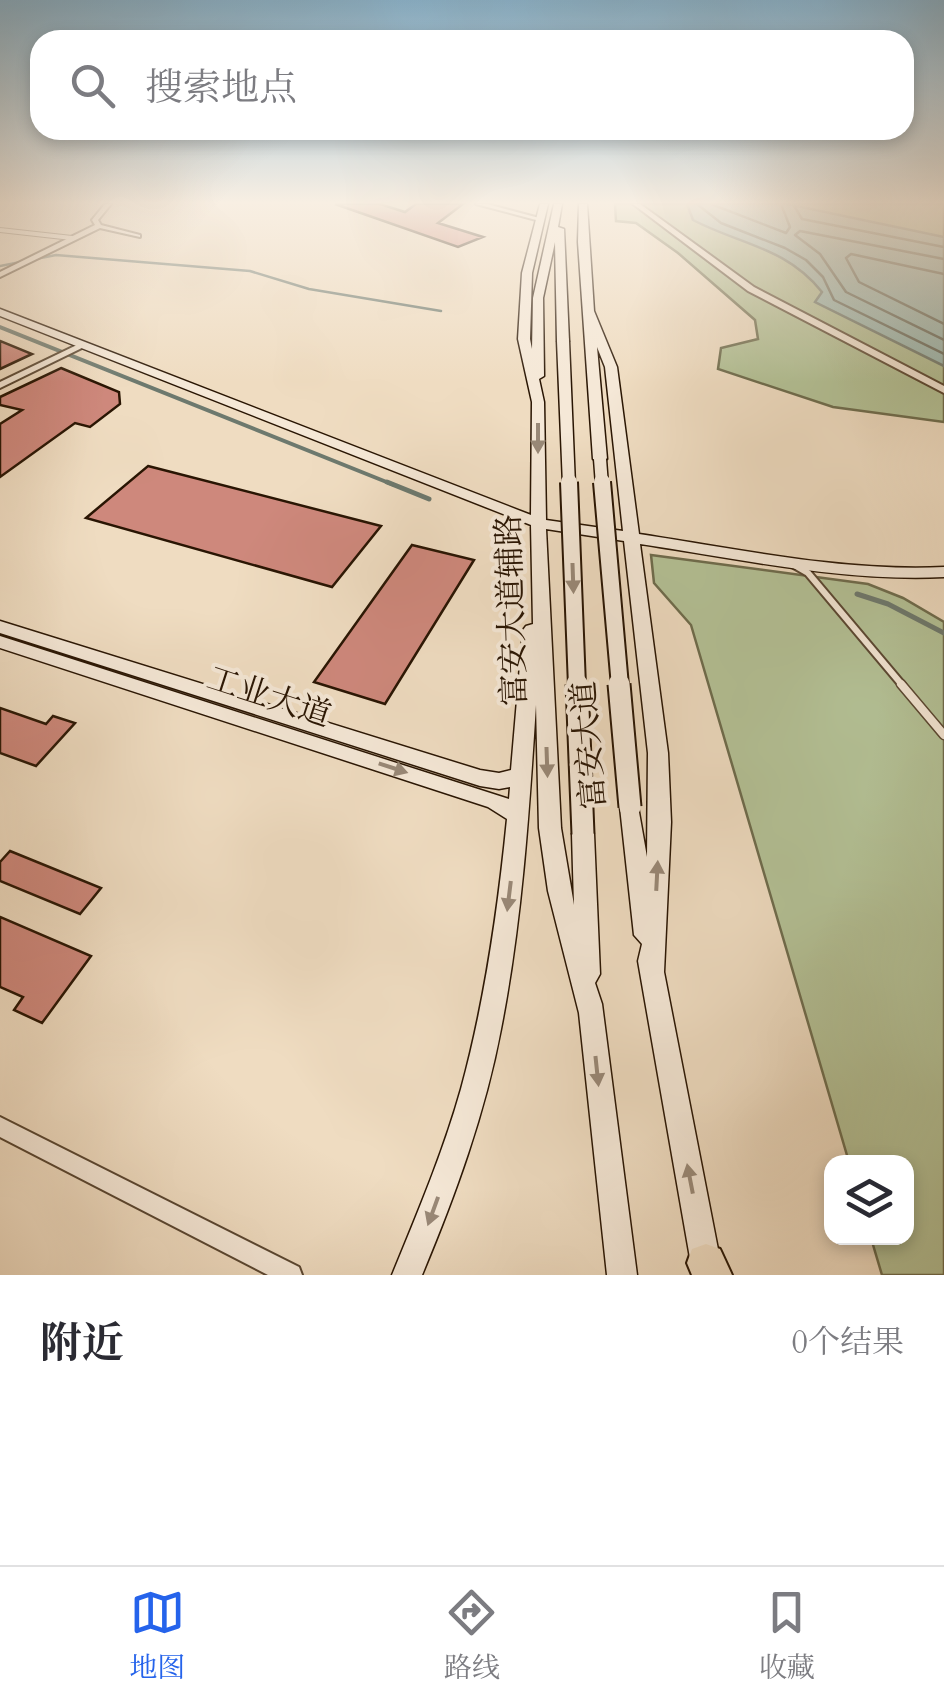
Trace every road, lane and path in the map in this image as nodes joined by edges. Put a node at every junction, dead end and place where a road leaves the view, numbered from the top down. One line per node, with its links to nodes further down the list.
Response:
1 (22, 264): 6 (street)
2 (531, 264): 12 (main road, 富安大道辅路, one-way to 12)
3 (555, 264): 22 (main road, 富安大道, one-way to 22, bridge)
4 (586, 264): 7 (main road, 富安大道)
5 (716, 264): 11 (street)
6 (0, 275)
7 (588, 310): 13 (main road); 21 (main road, 富安大道, bridge)
8 (0, 312): 9 (main road)
9 (84, 345): 10 (street); 12 (main road)
10 (0, 385)
11 (944, 390)
12 (539, 536): 13 (main road); 19 (main road); 22 (main road, 富安大道辅路, one-way to 22)
13 (637, 542): 14 (main road); 21 (main road, one-way to 13)
14 (784, 560): 15 (main road); 18 (lane)
15 (944, 572)
16 (0, 627): 19 (main road, 工业大道)
17 (0, 642): 20 (main road, 工业大道, one-way to 20)
18 (944, 734)
19 (520, 777): 20 (main road)
20 (516, 814): 26 (main road, one-way to 26)
21 (652, 973): 24 (main road, 富安大道, one-way to 21)
22 (591, 1012): 27 (main road, 富安大道, one-way to 27)
23 (0, 1127): 25 (street)
24 (709, 1272)
25 (290, 1275)
26 (407, 1275)
27 (622, 1275)

